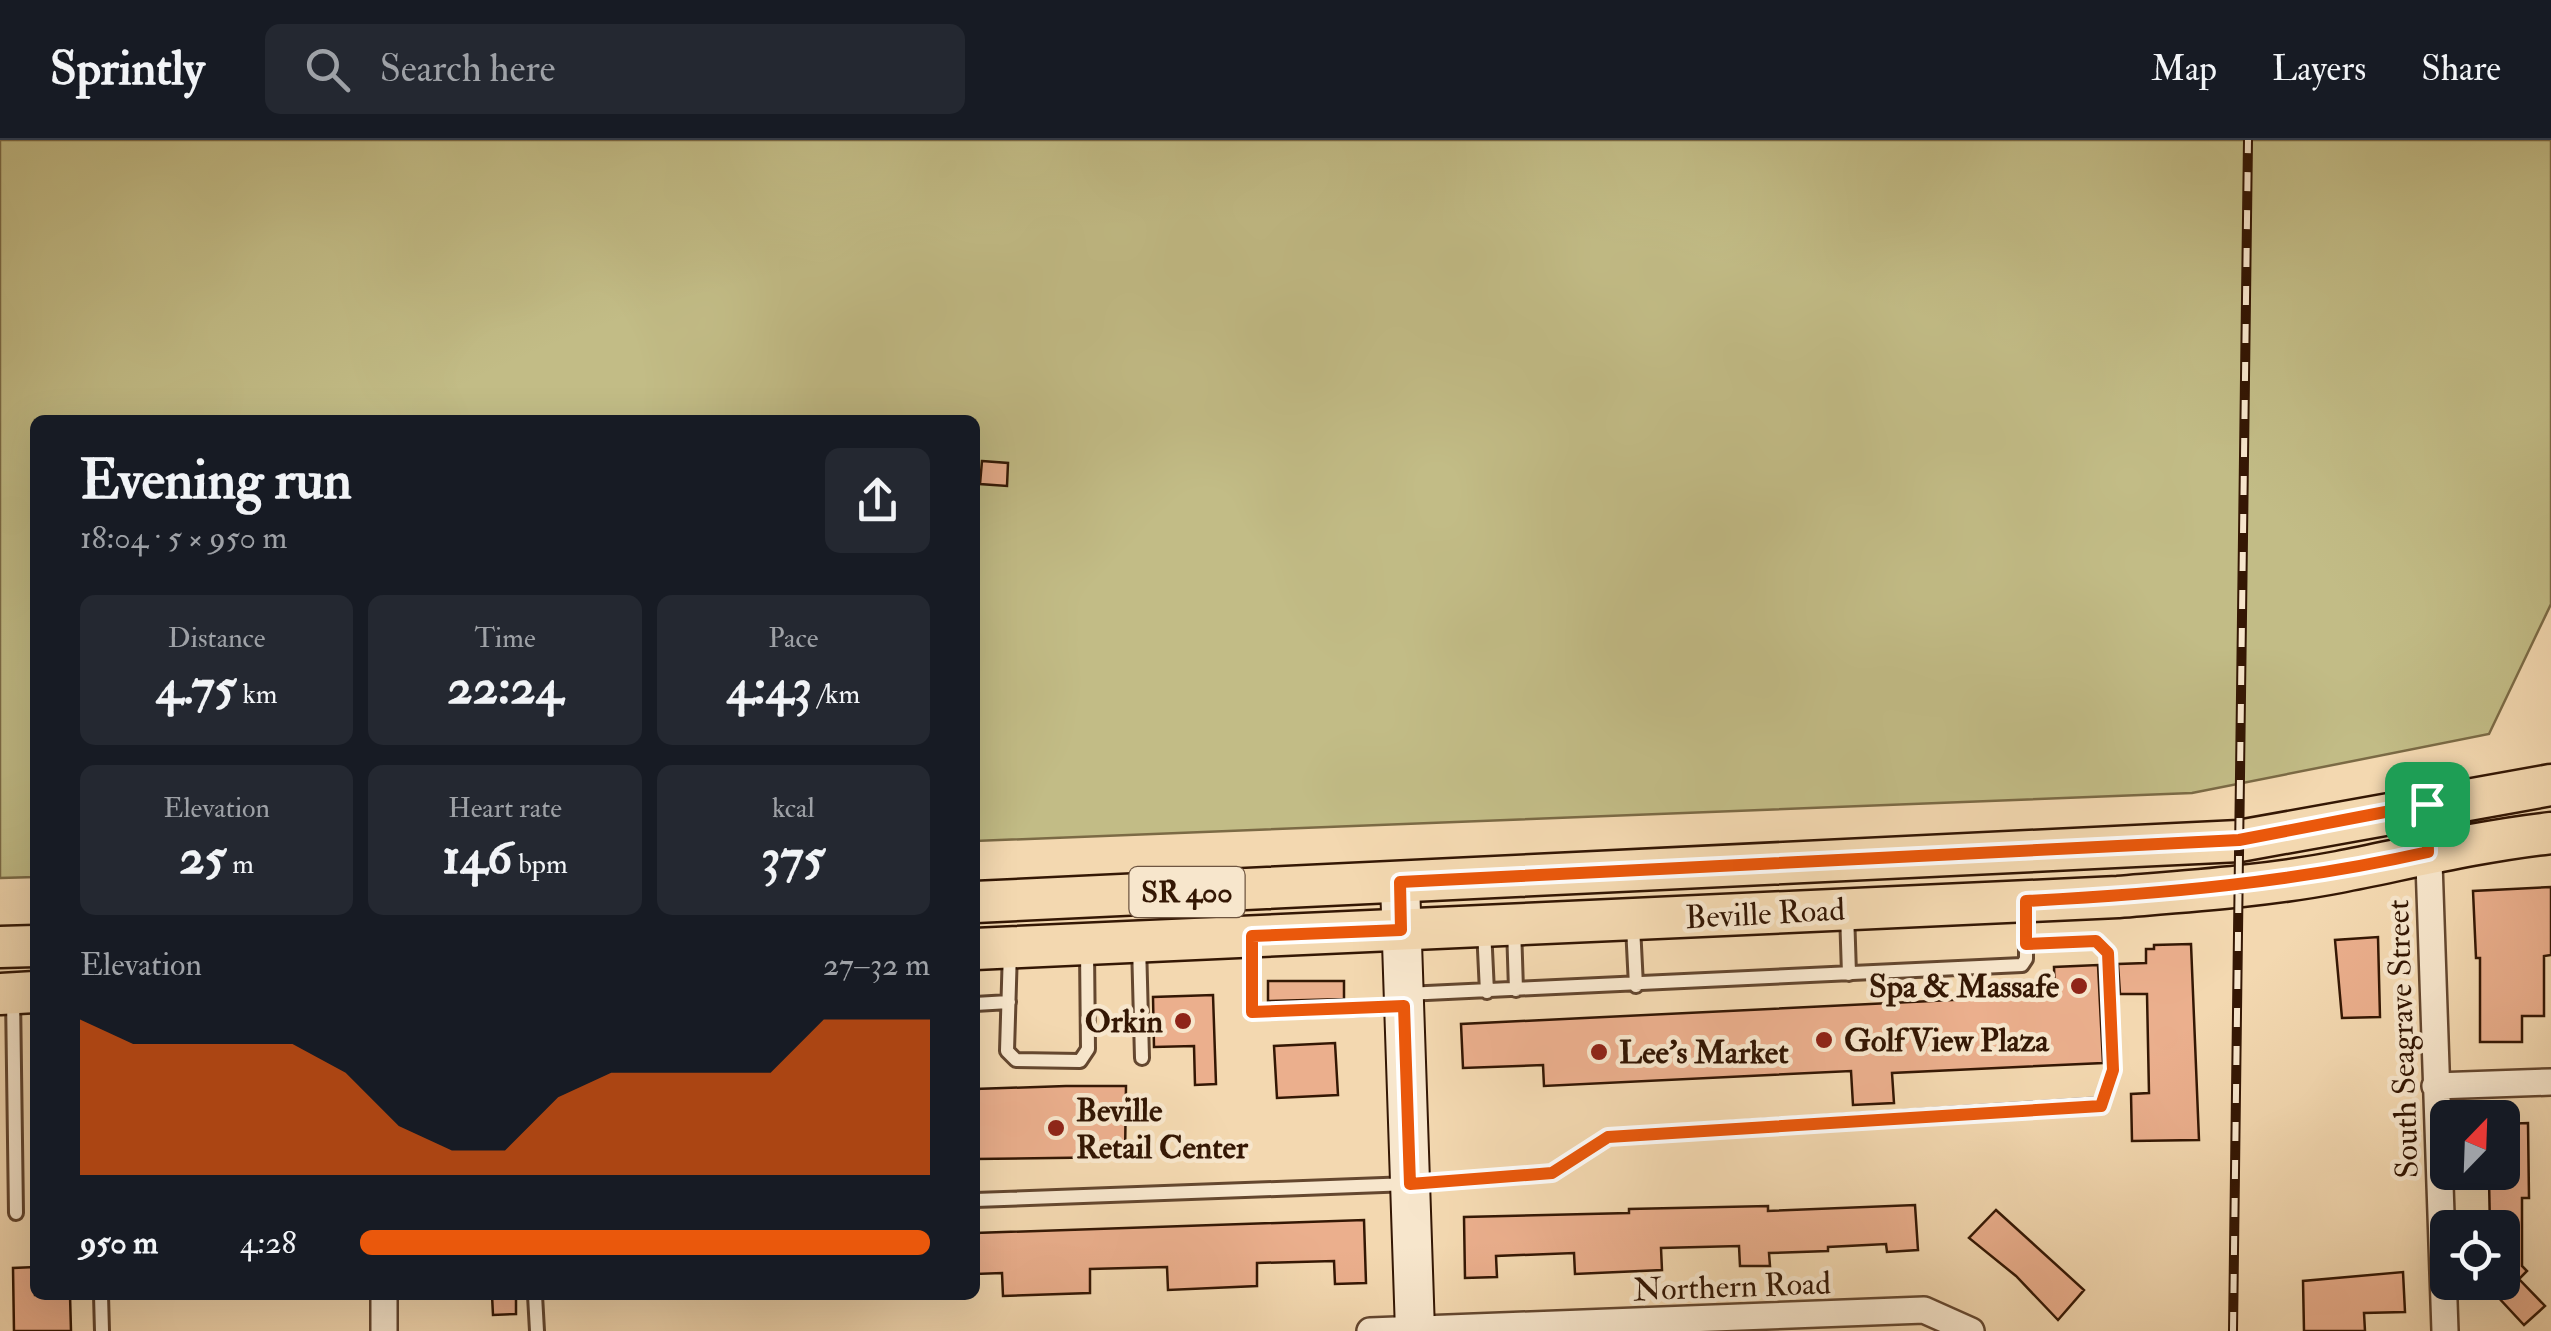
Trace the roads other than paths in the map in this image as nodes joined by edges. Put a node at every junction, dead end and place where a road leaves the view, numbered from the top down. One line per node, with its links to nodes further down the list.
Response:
1 (2551, 785): 2 (main road, Beville Road / SR 400)
2 (2427, 804): 4 (main road, Beville Road / SR 400); 5 (street, South Seagrave Street)
3 (2551, 833): 5 (main road, Beville Road / SR 400)
4 (2116, 850): 6 (main road, Beville Road / SR 400); 7 (street)
5 (2428, 852): 7 (main road, Beville Road / SR 400); 31 (street, South Seagrave Street)
6 (1400, 882): 9 (main road, Beville Road / SR 400); 13 (street)
7 (2118, 896): 8 (main road, Beville Road / SR 400)
8 (2026, 901): 10 (main road, Beville Road / SR 400); 17 (lane)
9 (980, 902)
10 (1847, 910): 11 (main road, Beville Road / SR 400); 21 (lane)
11 (1632, 919): 12 (main road, Beville Road / SR 400); 22 (lane)
12 (1499, 926): 13 (main road, Beville Road / SR 400); 23 (lane); 24 (lane)
13 (1401, 930): 14 (main road, Beville Road / SR 400); 26 (street)
14 (1252, 936): 15 (main road, Beville Road / SR 400); 26 (lane)
15 (1139, 942): 16 (main road, Beville Road / SR 400); 29 (lane)
16 (1087, 944): 20 (main road, Beville Road / SR 400); 27 (lane)
17 (2026, 944): 21 (lane); 32 (lane)
18 (30, 946): 19 (main road)
19 (0, 947)
20 (992, 948): 27 (lane)
21 (1849, 974): 22 (lane)
22 (1636, 986): 23 (lane)
23 (1516, 990): 24 (lane)
24 (1487, 992): 26 (lane)
25 (16, 993): 34 (lane)
26 (1404, 1000): 32 (street)
27 (1009, 1002): 28 (lane)
28 (980, 1004)
29 (1142, 1058)
30 (2551, 1082): 31 (street)
31 (2435, 1086): 45 (street, South Seagrave Street)
32 (1410, 1184): 33 (lane); 39 (street)
33 (980, 1200)
34 (16, 1213)
35 (101, 1300): 40 (lane)
36 (384, 1300): 41 (street)
37 (535, 1300): 42 (lane)
38 (1681, 1326): 39 (street, Northern Road); 44 (street, Northern Road)
39 (1415, 1330): 43 (street, Northern Road)
40 (102, 1331)
41 (384, 1331)
42 (537, 1331)
43 (1370, 1331)
44 (1972, 1331)
45 (2445, 1331)

